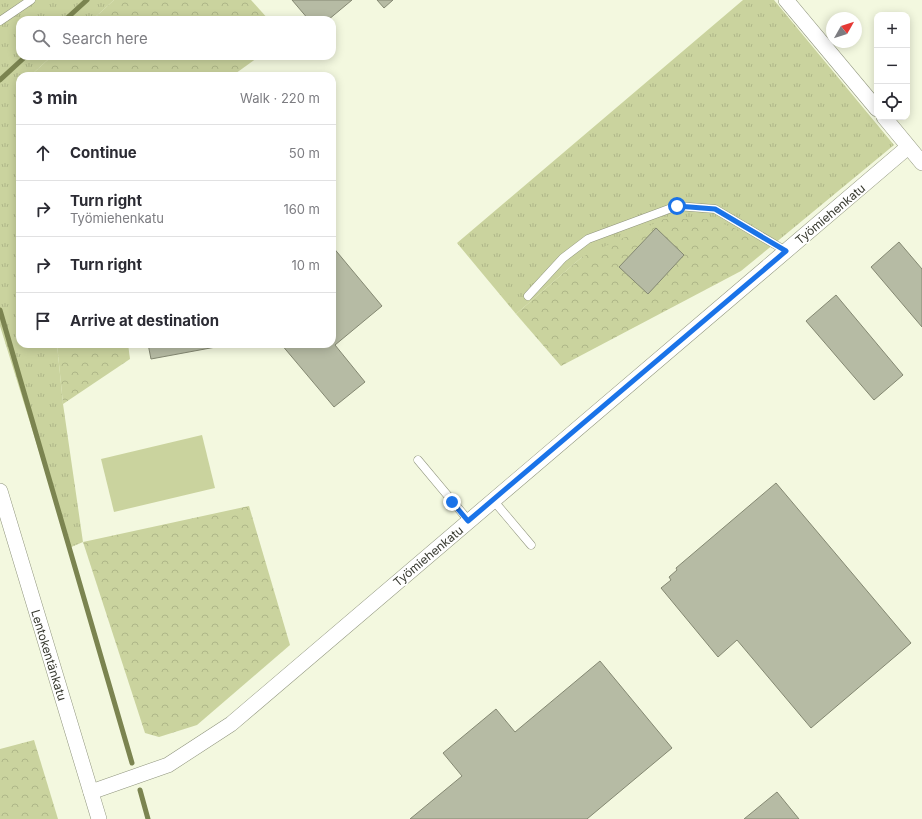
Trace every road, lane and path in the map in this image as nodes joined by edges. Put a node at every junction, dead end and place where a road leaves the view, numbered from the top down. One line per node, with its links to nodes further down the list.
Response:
1 (31, 0): 3 (lane)
2 (786, 0): 4 (street)
3 (0, 20)
4 (874, 105)
5 (886, 120): 6 (street)
6 (908, 147): 7 (street); 8 (street, Työmiehenkatu)
7 (922, 163)
8 (786, 251): 9 (lane); 12 (street, Työmiehenkatu)
9 (528, 296)
10 (418, 460): 14 (lane)
11 (0, 491): 13 (street, Lentokentänkatu)
12 (493, 500): 14 (street, Työmiehenkatu); 15 (lane)
13 (3, 512): 16 (street, Lentokentänkatu)
14 (468, 521): 16 (street, Työmiehenkatu)
15 (531, 545)
16 (91, 792): 17 (street, Lentokentänkatu)
17 (99, 819)

